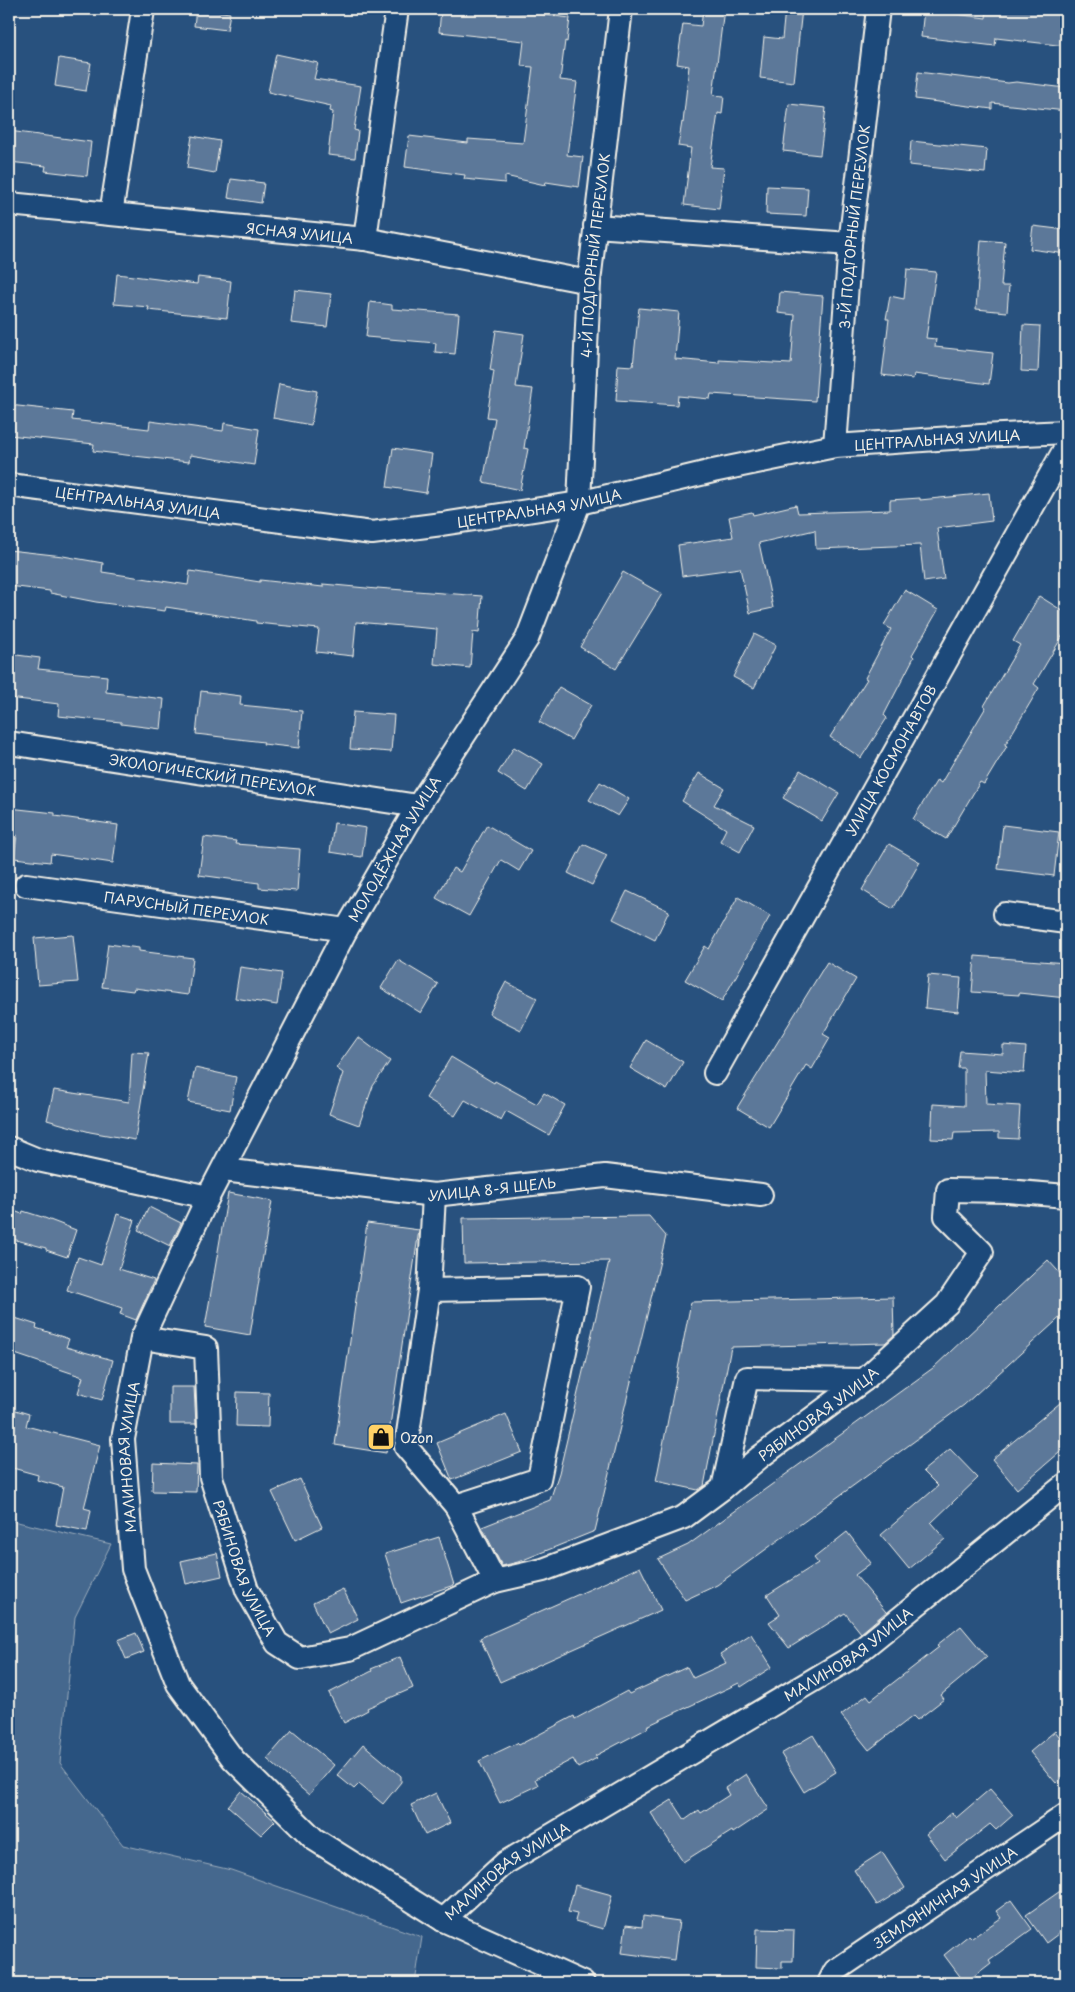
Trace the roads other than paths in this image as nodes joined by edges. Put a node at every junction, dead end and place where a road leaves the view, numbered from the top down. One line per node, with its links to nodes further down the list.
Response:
1 (397, 9): 8 (street)
2 (621, 9): 7 (street, 4-Й ПОДГОРНЫЙ ПЕРЕУЛОК)
3 (878, 9): 9 (street, 3-Й ПОДГОРНЫЙ ПЕРЕУЛОК)
4 (143, 10): 6 (street)
5 (9, 204): 6 (street, ЯСНАЯ УЛИЦА)
6 (111, 214): 8 (street, ЯСНАЯ УЛИЦА)
7 (595, 226): 9 (street); 10 (street, 4-Й ПОДГОРНЫЙ ПЕРЕУЛОК)
8 (365, 239): 10 (street, ЯСНАЯ УЛИЦА)
9 (850, 244): 12 (street, 3-Й ПОДГОРНЫЙ ПЕРЕУЛОК)
10 (589, 282): 15 (street, 4-Й ПОДГОРНЫЙ ПЕРЕУЛОК)
11 (1066, 432): 12 (street, ЦЕНТРАЛЬНАЯ УЛИЦА)
12 (835, 446): 15 (street, ЦЕНТРАЛЬНАЯ УЛИЦА)
13 (1066, 447): 22 (street, УЛИЦА КОСМОНАВТОВ)
14 (9, 485): 15 (street, ЦЕНТРАЛЬНАЯ УЛИЦА)
15 (579, 503): 17 (street, МОЛОДЁЖНАЯ УЛИЦА)
16 (9, 743): 17 (street, ЭКОЛОГИЧЕСКИЙ ПЕРЕУЛОК)
17 (418, 806): 21 (street, МОЛОДЁЖНАЯ УЛИЦА)
18 (26, 886): 21 (street, ПАРУСНЫЙ ПЕРЕУЛОК)
19 (1005, 914): 20 (street)
20 (1066, 922)
21 (346, 930): 24 (street, МОЛОДЁЖНАЯ УЛИЦА)
22 (715, 1072)
23 (9, 1148): 28 (street)
24 (222, 1170): 26 (street, УЛИЦА 8-Я ЩЕЛЬ); 28 (street, МОЛОДЁЖНАЯ УЛИЦА)
25 (761, 1195): 26 (street, УЛИЦА 8-Я ЩЕЛЬ)
26 (434, 1196): 29 (street)
27 (1066, 1196): 31 (street, РЯБИНОВАЯ УЛИЦА)
28 (208, 1197): 30 (street, МАЛИНОВАЯ УЛИЦА)
29 (429, 1290): 34 (street); 34 (street)
30 (142, 1338): 35 (street, РЯБИНОВАЯ УЛИЦА); 37 (street, МАЛИНОВАЯ УЛИЦА)
31 (864, 1380): 33 (street, РЯБИНОВАЯ УЛИЦА); 33 (street)
32 (1066, 1484): 37 (street, МАЛИНОВАЯ УЛИЦА)
33 (723, 1488): 35 (street, РЯБИНОВАЯ УЛИЦА)
34 (456, 1506): 35 (street)
35 (495, 1581)
36 (1066, 1815): 39 (street, ЗЕМЛЯНИЧНАЯ УЛИЦА)
37 (443, 1920): 38 (street)
38 (583, 1983)
39 (829, 1983)

